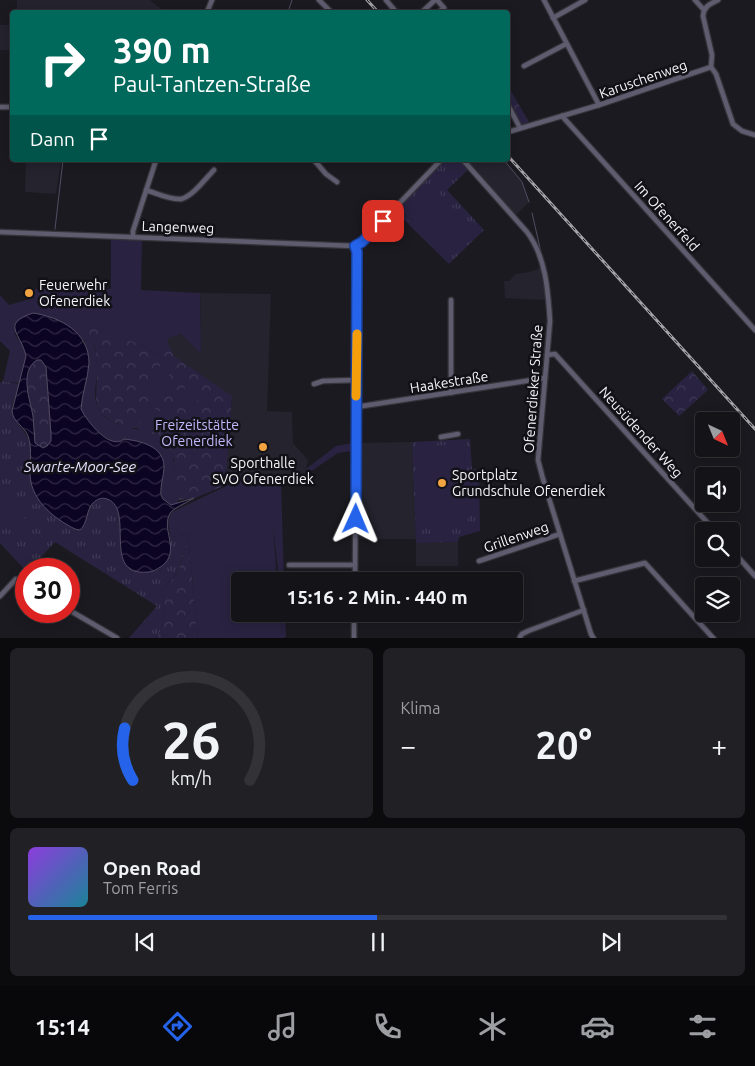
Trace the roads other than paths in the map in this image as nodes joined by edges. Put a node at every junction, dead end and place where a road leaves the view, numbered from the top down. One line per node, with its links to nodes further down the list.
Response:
1 (320, 0): 8 (street)
2 (386, 0): 9 (street)
3 (436, 0): 10 (street); 11 (street)
4 (544, 0): 13 (street)
5 (695, 0): 12 (street)
6 (718, 0): 12 (street)
7 (583, 1): 13 (street)
8 (329, 10)
9 (394, 10)
10 (424, 10)
11 (442, 10)
12 (704, 10): 16 (street)
13 (553, 18): 14 (street)
14 (566, 44): 15 (street); 17 (street)
15 (524, 66)
16 (711, 67): 17 (street, Karuschenweg); 22 (street)
17 (599, 106): 19 (street, Karuschenweg)
18 (510, 109): 20 (street)
19 (562, 116): 20 (street, Karuschenweg); 34 (street, Im Ofenerfeld)
20 (520, 128): 21 (street, Karuschenweg)
21 (510, 131)
22 (755, 135)
23 (155, 162): 29 (street)
24 (316, 162): 28 (street)
25 (439, 162): 32 (street)
26 (465, 162): 35 (street, Ofenerdieker Straße)
27 (214, 170): 29 (street)
28 (337, 182)
29 (146, 190): 31 (street)
30 (0, 232): 31 (street, Langenweg)
31 (133, 237): 32 (street, Langenweg)
32 (355, 246): 37 (street)
33 (451, 300): 39 (street)
34 (755, 330)
35 (547, 355): 36 (street, Ofenerdieker Straße); 43 (street, Neusüdender Weg)
36 (545, 378): 39 (street, Haakestraße); 44 (street, Ofenerdieker Straße)
37 (357, 380): 38 (street); 40 (street)
38 (314, 384)
39 (451, 393): 40 (street, Haakestraße)
40 (356, 407): 48 (street)
41 (458, 434): 42 (street)
42 (441, 437)
43 (707, 522)
44 (560, 534): 46 (street, Grillenweg); 52 (street, Ofenerdieker Straße)
45 (740, 559): 50 (street)
46 (479, 561)
47 (289, 565): 48 (street)
48 (355, 565): 49 (street)
49 (355, 572)
50 (755, 576)
51 (15, 580): 53 (street)
52 (574, 581): 54 (street, Ofenerdieker Straße); 61 (street)
53 (0, 596)
54 (584, 610): 57 (street); 60 (street, Ofenerdieker Straße)
55 (80, 616): 58 (street)
56 (354, 622): 59 (street)
57 (520, 637)
58 (117, 638)
59 (354, 638)
60 (594, 638)
61 (714, 638)

